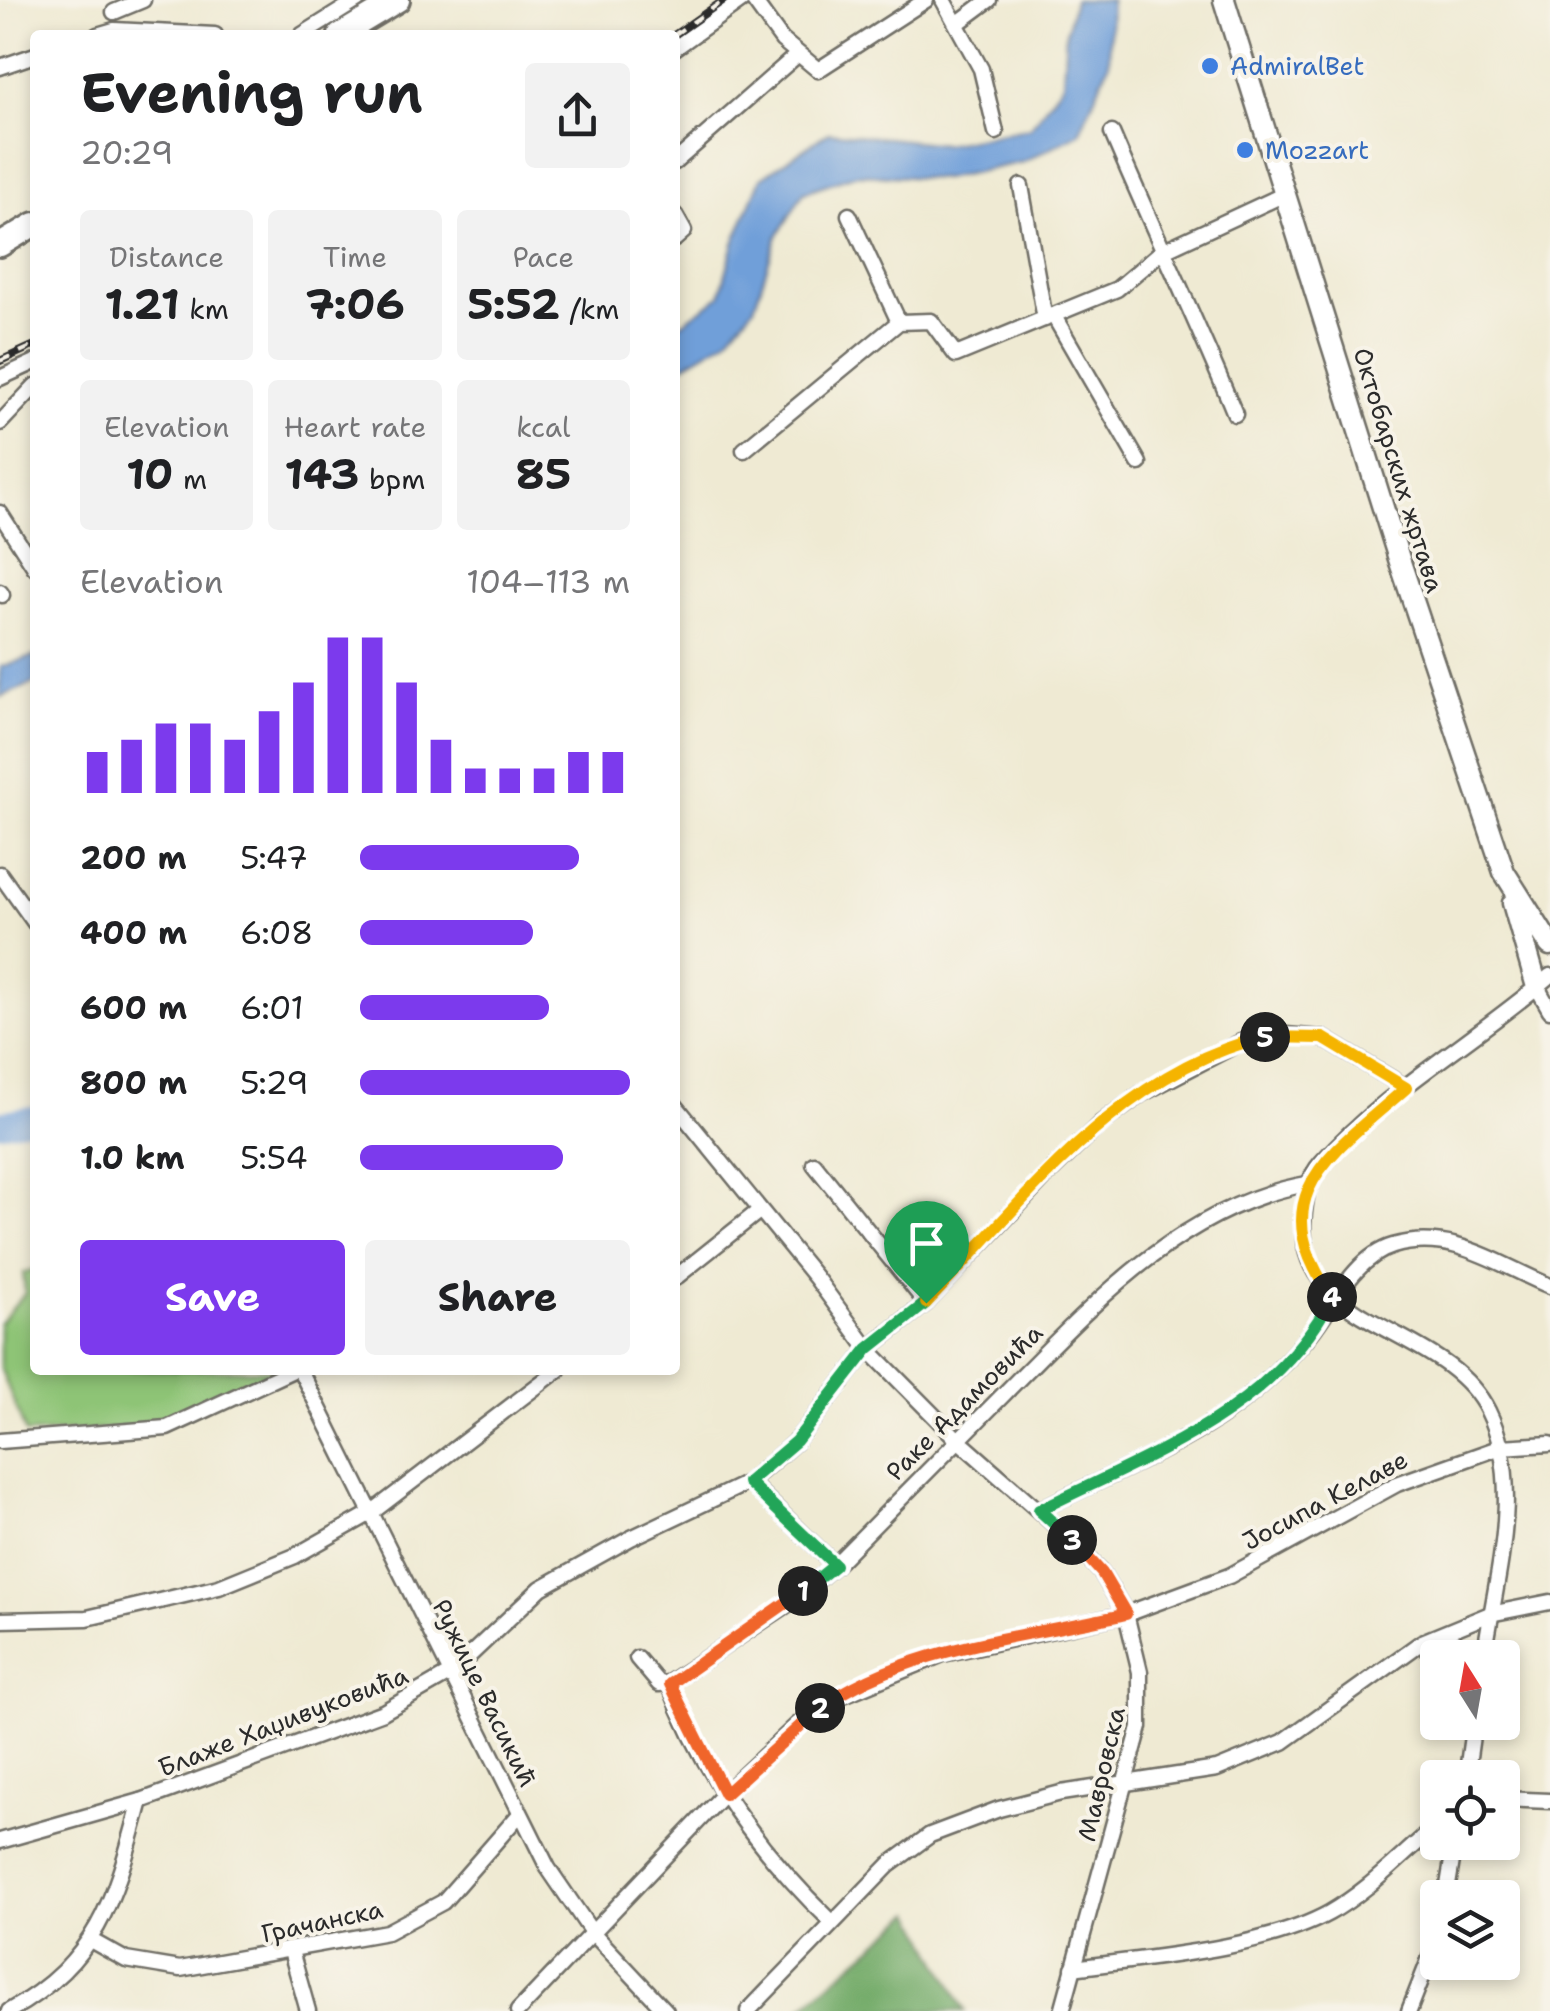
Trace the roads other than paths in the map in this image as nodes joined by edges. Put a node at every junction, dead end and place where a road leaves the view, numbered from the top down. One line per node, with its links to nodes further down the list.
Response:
1 (142, 0): 10 (street)
2 (358, 0): 13 (street)
3 (398, 0): 14 (main road)
4 (742, 0): 15 (street)
5 (753, 0): 16 (street)
6 (926, 0): 16 (street)
7 (943, 0): 11 (street)
8 (989, 0): 11 (street)
9 (1224, 0): 23 (street, Октобарских жртава)
10 (113, 6): 12 (street)
11 (958, 22): 19 (street)
12 (114, 30)
13 (310, 30)
14 (348, 30)
15 (680, 44)
16 (798, 55): 21 (street)
17 (30, 57): 18 (street)
18 (0, 67)
19 (996, 132)
20 (1112, 133): 27 (street)
21 (680, 158)
22 (1021, 186): 28 (street)
23 (1287, 193): 27 (street); 39 (street, Октобарских жртава)
24 (849, 215): 29 (street)
25 (30, 227): 26 (main road)
26 (0, 245)
27 (1162, 252): 28 (street); 33 (street)
28 (1050, 318): 29 (street); 36 (street)
29 (899, 322): 35 (street)
30 (30, 364): 31 (street)
31 (0, 378)
32 (30, 391): 34 (street)
33 (1235, 414)
34 (0, 423)
35 (744, 450)
36 (1139, 463)
37 (0, 513): 38 (street)
38 (30, 560)
39 (1504, 872): 42 (street, Октобарских жртава); 43 (street)
40 (0, 874): 41 (street)
41 (30, 916)
42 (1550, 945)
43 (1544, 982): 44 (street); 45 (street)
44 (1550, 1010)
45 (1406, 1088): 48 (street); 53 (street, Блаже Хаџивуковића)
46 (680, 1111): 49 (street, Мавровска)
47 (814, 1164): 53 (street)
48 (1308, 1184): 52 (street); 58 (street, Раке Адамовића)
49 (758, 1211): 50 (street); 54 (street, Мавровска)
50 (680, 1274)
51 (1550, 1286): 52 (street)
52 (1332, 1297): 61 (street); 63 (street)
53 (926, 1303): 54 (street, Блаже Хаџивуковића)
54 (868, 1349): 58 (street, Мавровска); 62 (street, Блаже Хаџивуковића)
55 (281, 1375): 59 (street)
56 (302, 1375): 64 (street, Ружице Васикић)
57 (552, 1375): 64 (street)
58 (958, 1440): 63 (street, Мавровска); 65 (street, Раке Адамовића)
59 (0, 1442)
60 (1550, 1444): 61 (street, Јосипа Келаве)
61 (1500, 1447): 67 (street, Јосипа Келаве); 68 (street)
62 (748, 1482): 65 (street); 72 (street, Блаже Хаџивуковића)
63 (1039, 1510): 67 (street, Мавровска)
64 (371, 1514): 69 (street); 72 (street, Ружице Васикић)
65 (835, 1565): 73 (street, Раке Адамовића)
66 (1550, 1602): 68 (street)
67 (1126, 1614): 74 (street, Мавровска); 75 (street, Јосипа Келаве)
68 (1490, 1614): 70 (street); 74 (street)
69 (0, 1620)
70 (1486, 1640)
71 (638, 1658): 73 (street)
72 (451, 1673): 76 (street, Блаже Хаџивуковића); 79 (street, Ружице Васикић)
73 (670, 1684): 75 (street)
74 (1125, 1783): 82 (street); 86 (street, Мавровска)
75 (725, 1794): 82 (street); 83 (street, Јосипа Келаве)
76 (141, 1800): 81 (street); 84 (street, Блаже Хаџивуковића)
77 (1520, 1800): 78 (street)
78 (1550, 1801)
79 (520, 1815): 83 (street, Ружице Васикић); 85 (street, Грачанска)
80 (1420, 1840): 86 (street)
81 (0, 1842)
82 (831, 1921): 92 (street)
83 (592, 1930): 90 (street, Јосипа Келаве); 91 (street, Ружице Васикић)
84 (92, 1940): 85 (street, Грачанска); 88 (street, Блаже Хаџивуковића)
85 (291, 1951): 89 (street)
86 (1073, 1968): 93 (street, Мавровска)
87 (1421, 1980): 94 (street)
88 (9, 2011)
89 (308, 2011)
90 (518, 2011)
91 (666, 2011)
92 (748, 2011)
93 (1062, 2011)
94 (1409, 2011)

